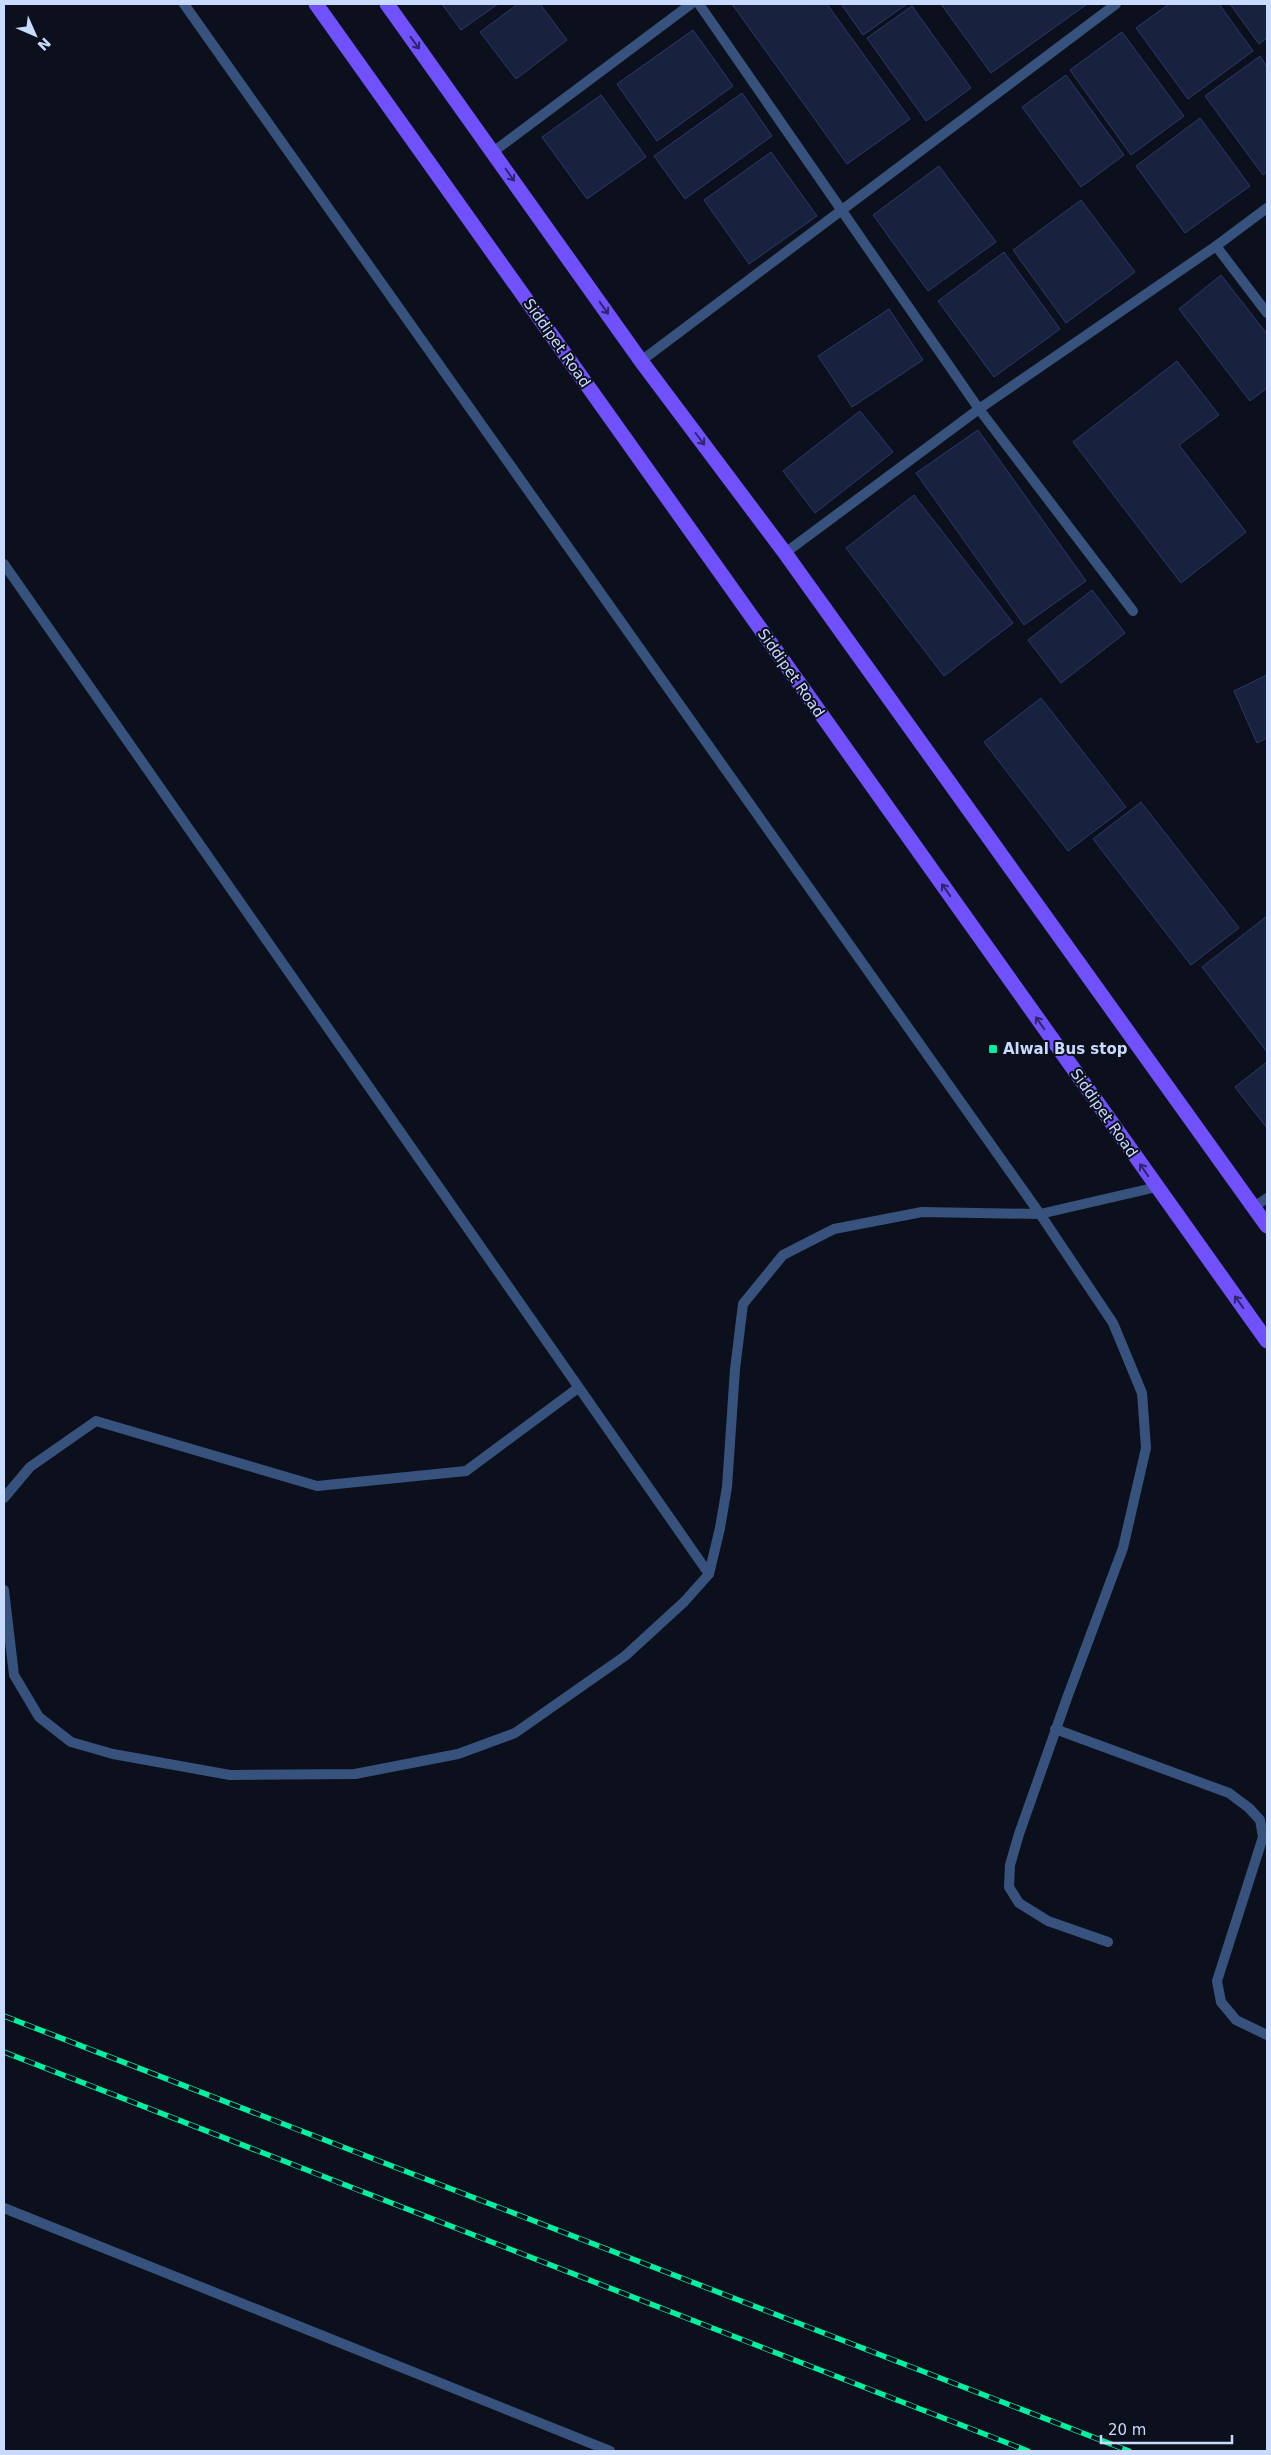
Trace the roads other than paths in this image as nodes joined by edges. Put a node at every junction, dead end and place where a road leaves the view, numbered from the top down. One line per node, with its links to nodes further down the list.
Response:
1 (184, 4): 20 (street)
2 (316, 4): 17 (main road, Siddipet Road, one-way to 2)
3 (387, 4): 7 (main road, one-way to 7)
4 (691, 4): 7 (street)
5 (699, 4): 9 (street)
6 (1116, 4): 9 (street)
7 (493, 152): 12 (main road, one-way to 12)
8 (1267, 208): 10 (street)
9 (844, 210): 12 (street); 13 (street)
10 (1216, 246): 11 (street); 13 (street)
11 (1267, 313)
12 (641, 361): 14 (main road, one-way to 14)
13 (979, 409): 14 (street); 16 (street)
14 (785, 553): 19 (main road)
15 (4, 564): 23 (street)
16 (1133, 611)
17 (1157, 1187): 20 (street); 22 (main road, Siddipet Road, one-way to 17)
18 (1267, 1198): 19 (street)
19 (1254, 1207): 21 (main road)
20 (1040, 1214): 25 (street); 27 (street)
21 (1267, 1226)
22 (1267, 1341)
23 (578, 1388): 24 (street); 25 (street)
24 (4, 1498)
25 (709, 1574): 26 (street)
26 (4, 1590)
27 (1055, 1729): 28 (street); 29 (street)
28 (1108, 1942)
29 (1267, 2035)
30 (4, 2208): 31 (street)
31 (610, 2451)

